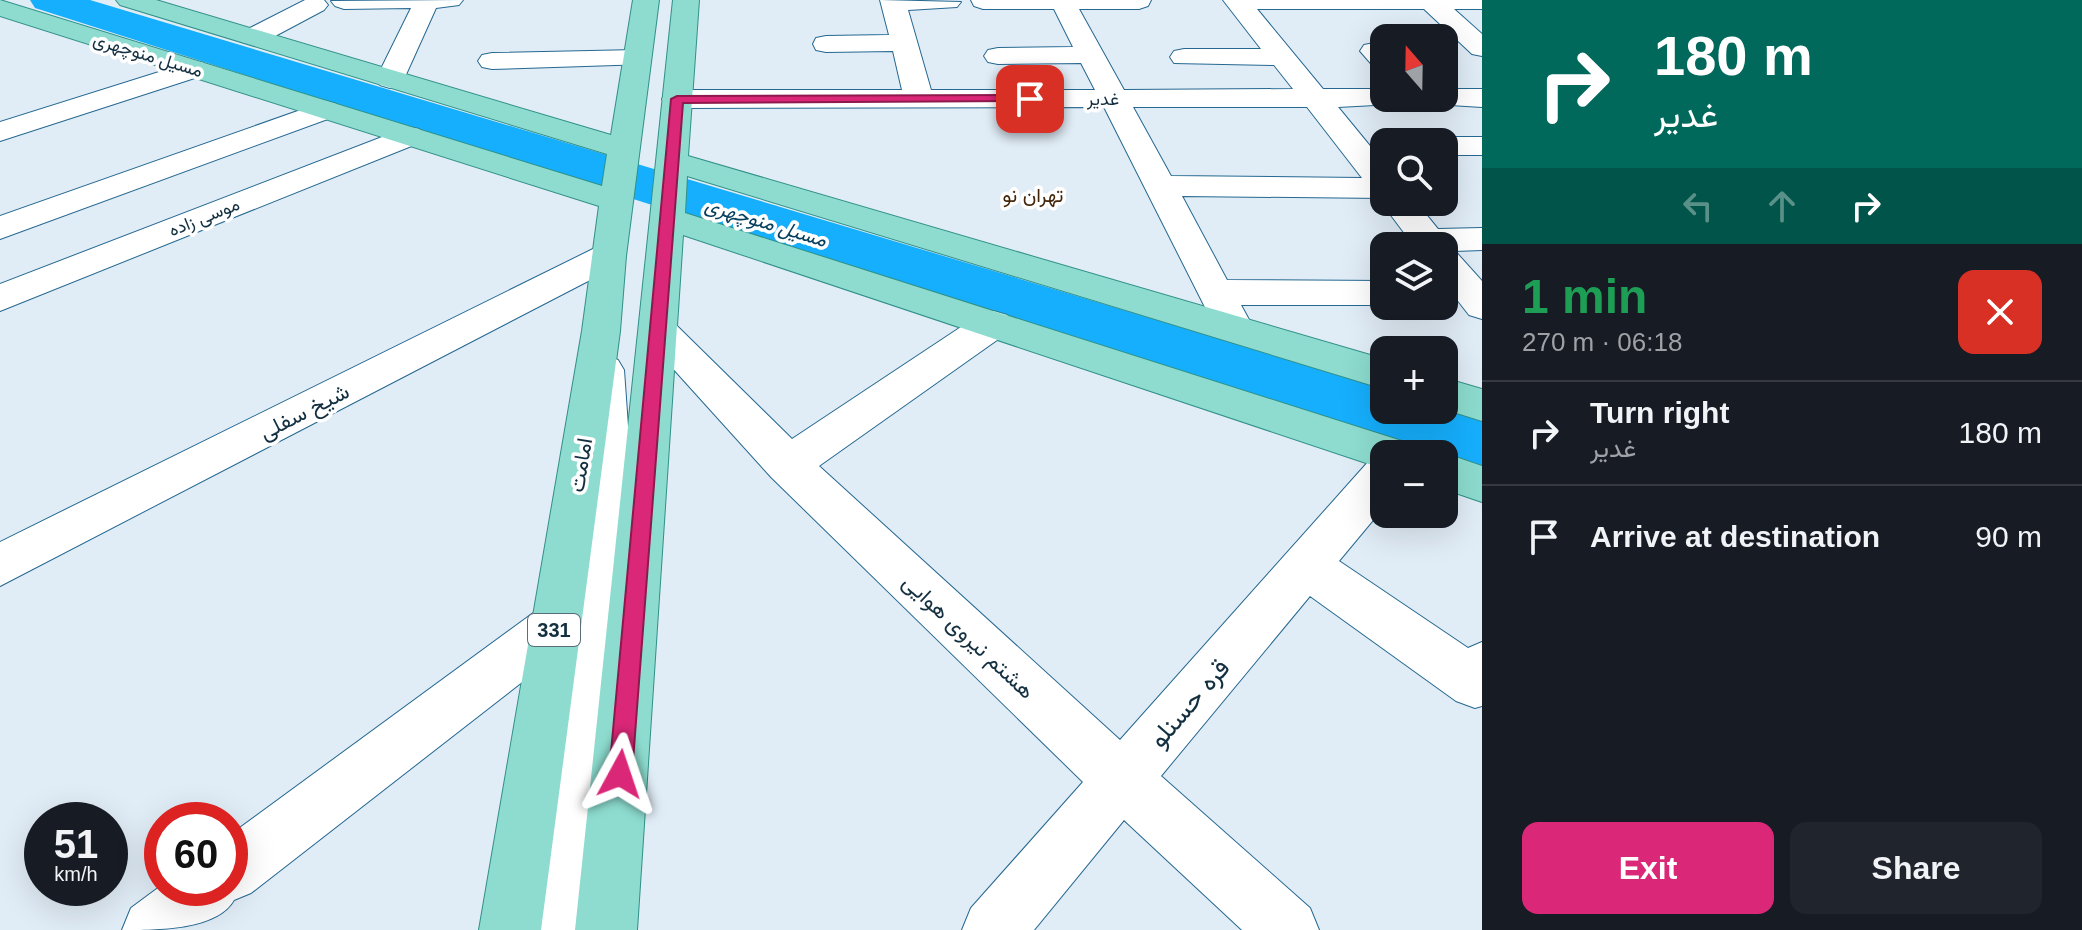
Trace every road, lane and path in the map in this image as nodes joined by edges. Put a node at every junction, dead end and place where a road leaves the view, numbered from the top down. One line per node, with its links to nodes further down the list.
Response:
1 (129, 0): 17 (main road)
2 (427, 0): 3 (street); 6 (street); 28 (street)
3 (450, 0)
4 (646, 0): 25 (main road, امامت / 331)
5 (686, 0): 33 (main road)
6 (344, 1)
7 (894, 1): 14 (street); 18 (street)
8 (983, 1): 9 (street)
9 (1063, 1): 10 (street); 21 (street)
10 (1139, 1)
11 (1237, 1): 12 (street); 24 (street)
12 (1430, 1): 13 (street); 20 (street)
13 (1482, 1)
14 (948, 2)
15 (315, 5): 17 (street)
16 (2, 10): 27 (main road, مسیل منوچهری)
17 (253, 37): 28 (main road)
18 (905, 43): 19 (street); 34 (street)
19 (826, 44)
20 (1482, 48)
21 (1091, 55): 22 (street); 35 (street)
22 (998, 56)
23 (1184, 57): 24 (street)
24 (1282, 57): 29 (street)
25 (637, 58): 26 (street); 42 (main road, امامت / 331)
26 (492, 61)
27 (194, 69): 36 (main road, مسیل منوچهری); 37 (street)
28 (390, 79): 42 (main road)
29 (1315, 98): 30 (street, غدیر); 35 (street, غدیر); 39 (street)
30 (1370, 98)
31 (1458, 98): 32 (street)
32 (1482, 98)
33 (677, 99): 34 (street, غدیر); 43 (main road)
34 (919, 99): 35 (street, غدیر)
35 (1114, 99): 44 (street)
36 (326, 110): 38 (main road, مسیل منوچهری); 49 (street)
37 (0, 132)
38 (408, 136): 46 (main road, مسیل منوچهری); 56 (street, موسی زاده)
39 (1369, 146)
40 (1458, 146): 41 (street)
41 (1481, 146)
42 (623, 150): 46 (main road, امامت / 331)
43 (693, 171): 48 (main road); 58 (main road)
44 (1160, 186): 45 (street); 54 (street)
45 (1370, 186)
46 (616, 201): 53 (main road, امامت / 331)
47 (1409, 216): 50 (street)
48 (683, 222): 57 (main road); 60 (main road)
49 (0, 228)
50 (1422, 232)
51 (1482, 239): 52 (street)
52 (1458, 244)
53 (608, 256): 59 (main road, امامت / 331); 69 (street, شیخ سفلی)
54 (1215, 292): 55 (street); 58 (street)
55 (1370, 293)
56 (0, 298)
57 (993, 324): 64 (main road); 65 (street)
58 (1234, 327): 61 (main road)
59 (601, 331): 60 (main road); 71 (main road, امامت / 331); 78 (street)
60 (659, 332): 65 (street, هشتم نیروی هوایی); 79 (main road)
61 (1370, 370)
62 (1458, 397): 63 (main road)
63 (1482, 405)
64 (1370, 447)
65 (787, 465): 73 (street, هشتم نیروی هوایی)
66 (1458, 476): 67 (main road)
67 (1482, 484)
68 (1370, 492): 70 (street, قره حسنلو)
69 (0, 565)
70 (1307, 566): 72 (street); 73 (street, قره حسنلو)
71 (554, 627): 74 (street); 77 (main road, امامت / 331)
72 (1482, 667)
73 (1122, 781): 80 (street, قره حسنلو); 81 (street, هشتم نیروی هوایی)
74 (248, 858)
75 (185, 906): 76 (street)
76 (153, 930)
77 (510, 930)
78 (551, 930)
79 (606, 930)
80 (993, 930)
81 (1288, 930)

